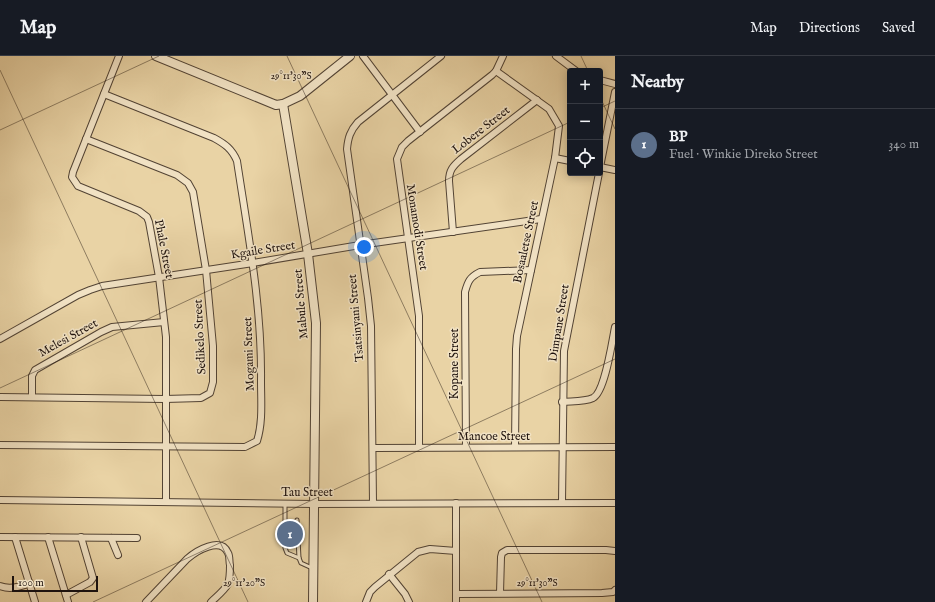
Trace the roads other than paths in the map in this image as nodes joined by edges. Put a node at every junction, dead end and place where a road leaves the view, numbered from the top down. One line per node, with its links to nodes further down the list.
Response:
1 (119, 56): 13 (street, Phale Street)
2 (156, 56): 16 (street)
3 (350, 56): 16 (street)
4 (363, 56): 14 (street)
5 (441, 56): 14 (street, Tsatsinyani Street)
6 (503, 56): 9 (street, Monamodi Street)
7 (556, 56): 8 (street)
8 (572, 68)
9 (496, 71): 15 (street, Bosaaletse Street); 17 (street, Monamodi Street)
10 (603, 81): 11 (street)
11 (615, 84)
12 (615, 92): 19 (street)
13 (104, 94): 18 (street, Phale Street); 30 (street, Mogami Street)
14 (391, 95): 17 (street); 28 (street, Tsatsinyani Street)
15 (537, 100): 20 (street, Bosaaletse Street); 26 (street, Lobere Street)
16 (283, 104): 29 (street, Mabule Street)
17 (420, 132): 27 (street, Monamodi Street)
18 (86, 139): 31 (street, Sedikelo Street); 33 (street, Phale Street)
19 (603, 152)
20 (555, 158): 21 (street); 25 (street, Bosaaletse Street)
21 (567, 160)
22 (603, 168): 23 (street)
23 (615, 170)
24 (598, 176): 40 (street, Dimpane Street)
25 (541, 219): 26 (street, Kgaile Street); 32 (street, Bosaaletse Street)
26 (453, 232): 27 (street, Kgaile Street)
27 (407, 238): 28 (street, Kgaile Street); 48 (street, Monamodi Street)
28 (360, 245): 29 (street, Kgaile Street); 47 (street, Tsatsinyani Street)
29 (308, 254): 30 (street, Kgaile Street); 56 (street, Mabule Street)
30 (253, 263): 31 (street, Kgaile Street); 42 (street, Mogami Street)
31 (206, 270): 33 (street, Kgaile Street); 39 (street, Sedikelo Street)
32 (531, 270): 43 (street, Kopane Street); 44 (street, Bosaaletse Street)
33 (159, 277): 34 (street, Phale Street); 36 (street, Kgaile Street)
34 (164, 322): 38 (street, Melesi Street); 39 (street, Phale Street)
35 (615, 327): 40 (street)
36 (0, 339)
37 (0, 397): 38 (street, Sedikelo Street)
38 (32, 397): 39 (street, Sedikelo Street)
39 (165, 399): 42 (street, Phale Street)
40 (562, 402): 45 (street, Dimpane Street)
41 (0, 445): 42 (street, Mogami Street)
42 (166, 446): 50 (street, Phale Street)
43 (466, 447): 44 (street, Mancoe Street); 48 (street, Mancoe Street)
44 (515, 447): 45 (street, Mancoe Street)
45 (562, 447): 46 (street, Mancoe Street); 51 (street, Dimpane Street)
46 (615, 447)
47 (373, 448): 48 (street, Mancoe Street); 53 (street, Tsatsinyani Street)
48 (419, 448)
49 (0, 500): 50 (street, Tau Street)
50 (166, 502): 52 (street, Tau Street)
51 (562, 502): 54 (street, Tau Street); 55 (street, Tau Street)
52 (285, 503): 56 (street, Tau Street); 67 (lane)
53 (373, 503): 54 (street, Tau Street); 56 (street, Tau Street)
54 (456, 503): 65 (street)
55 (615, 503)
56 (314, 504): 68 (street, Mabule Street)
57 (297, 520): 67 (lane)
58 (0, 537): 59 (street)
59 (15, 537): 60 (street); 70 (street)
60 (48, 537): 61 (street); 75 (street)
61 (81, 537): 62 (street); 75 (street)
62 (111, 538): 63 (street); 66 (street)
63 (137, 538)
64 (615, 551): 73 (street)
65 (456, 552): 69 (street); 74 (street)
66 (118, 555)
67 (298, 558): 68 (lane)
68 (314, 569): 80 (street, Mabule Street)
69 (390, 574): 81 (street); 82 (street)
70 (30, 583): 71 (street); 76 (street)
71 (0, 586)
72 (615, 590): 73 (street)
73 (500, 593): 74 (street)
74 (456, 594): 83 (street)
75 (66, 595): 77 (street)
76 (35, 602)
77 (68, 602)
78 (146, 602): 79 (street)
79 (210, 602)
80 (313, 602)
81 (366, 602)
82 (409, 602)
83 (456, 602)

